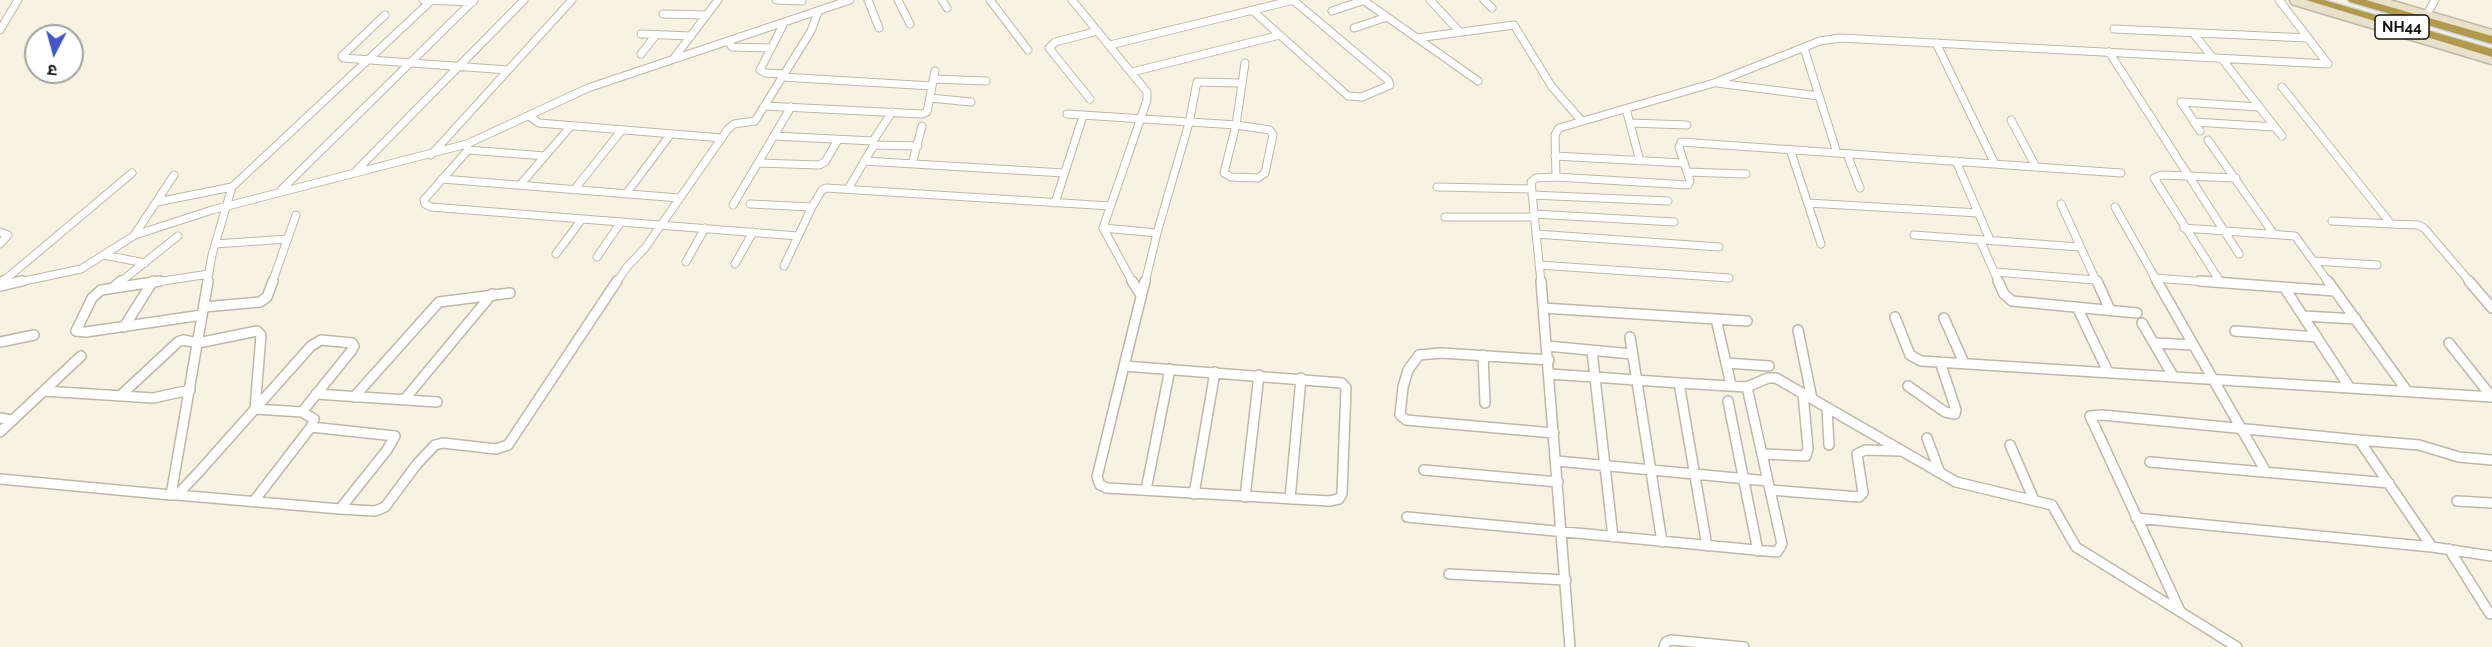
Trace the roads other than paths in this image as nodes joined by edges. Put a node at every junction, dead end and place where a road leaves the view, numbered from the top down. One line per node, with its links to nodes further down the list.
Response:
1 (18, 0): 43 (street)
2 (423, 0): 3 (street)
3 (432, 0): 26 (street); 66 (street)
4 (524, 0): 69 (street)
5 (573, 0): 70 (street)
6 (718, 0): 35 (street)
7 (776, 0): 27 (street)
8 (850, 0): 32 (street)
9 (868, 0): 40 (street)
10 (898, 0): 39 (street)
11 (942, 0): 28 (street)
12 (990, 0): 60 (street)
13 (1072, 0): 44 (street)
14 (1293, 0): 31 (street); 49 (street)
15 (1364, 0): 30 (street); 37 (street)
16 (1430, 0): 45 (street)
17 (1484, 0): 29 (street)
18 (2279, 0): 53 (street)
19 (2295, 0): 59 (street)
20 (2312, 0): 59 (highway, NH44)
21 (2326, 0): 59 (highway)
22 (2341, 0): 59 (highway)
23 (2354, 0): 59 (highway, NH44)
24 (2372, 0): 36 (street)
25 (2435, 0): 36 (street)
26 (474, 1): 67 (street)
27 (803, 1): 38 (street)
28 (947, 8)
29 (1492, 8)
30 (1332, 10)
31 (1253, 11): 49 (street); 56 (street)
32 (818, 12): 38 (street); 73 (street)
33 (663, 14): 35 (street)
34 (385, 15): 66 (street)
35 (707, 15): 51 (street)
36 (2426, 16): 50 (street)
37 (1387, 17): 41 (street); 52 (street)
38 (787, 22): 54 (street); 57 (street)
39 (910, 24)
40 (879, 28)
41 (1354, 28)
42 (2114, 29): 46 (street)
43 (0, 30)
44 (1098, 31): 56 (street); 82 (street)
45 (1460, 32): 52 (street); 93 (street)
46 (2193, 33): 53 (street); 63 (street)
47 (641, 34): 48 (street)
48 (656, 34): 51 (street); 62 (street)
49 (1280, 34): 72 (street)
50 (2492, 35)
51 (691, 36): 64 (street)
52 (1417, 38): 75 (street)
53 (2307, 38): 65 (street)
54 (728, 41): 57 (street); 64 (street)
55 (1936, 43): 58 (street); 61 (street); 125 (street)
56 (1110, 45): 72 (street)
57 (771, 48): 73 (street)
58 (1804, 48): 78 (street); 80 (street)
59 (2492, 49)
60 (1028, 50)
61 (2109, 52): 63 (street); 134 (street)
62 (641, 54)
63 (2213, 58): 65 (street)
64 (674, 59): 90 (street)
65 (2222, 59): 85 (street)
66 (366, 60): 67 (street); 139 (street)
67 (410, 63): 69 (street); 143 (street)
68 (1245, 63): 77 (street)
69 (458, 67): 70 (street); 127 (street)
70 (508, 70): 116 (street)
71 (935, 71): 76 (street)
72 (1132, 72): 92 (street)
73 (783, 76): 76 (street); 84 (street)
74 (986, 81): 76 (street)
75 (1478, 81)
76 (933, 83): 81 (street)
77 (1241, 83): 96 (street); 98 (street)
78 (1714, 83): 80 (street); 87 (street)
79 (2282, 87): 167 (street)
80 (1819, 96): 114 (street)
81 (930, 99): 83 (street); 88 (street)
82 (1090, 99)
83 (972, 102)
84 (764, 106): 86 (street); 108 (street)
85 (2259, 107): 95 (street); 102 (street)
86 (791, 108): 88 (street); 106 (street)
87 (1626, 109): 93 (street); 97 (street)
88 (892, 112): 109 (street)
89 (1067, 114): 91 (street)
90 (529, 116): 101 (street); 112 (street)
91 (1083, 116): 92 (street); 130 (street)
92 (1138, 119): 96 (street); 156 (street)
93 (1581, 120): 118 (street)
94 (2012, 120): 126 (street)
95 (2193, 122): 102 (street); 104 (street)
96 (1190, 123): 98 (street); 175 (street)
97 (1630, 123): 99 (street); 119 (street)
98 (1236, 125): 98 (street)
99 (1687, 125)
100 (922, 126): 111 (street)
101 (570, 127): 103 (street); 117 (street)
102 (2275, 127): 107 (street)
103 (621, 131): 105 (street); 144 (street)
104 (2200, 131)
105 (670, 135): 108 (street); 146 (street)
106 (774, 136): 109 (street); 122 (street)
107 (2282, 136)
108 (722, 138): 147 (street)
109 (838, 140): 122 (street)
110 (2208, 140): 136 (street)
111 (918, 146): 120 (street); 124 (street)
112 (468, 147): 116 (street); 117 (street); 137 (street)
113 (1790, 149): 114 (street); 123 (street); 151 (street)
114 (1837, 153): 115 (street)
115 (1847, 154): 121 (street); 141 (street)
116 (430, 155): 127 (street)
117 (545, 156): 138 (street)
118 (1555, 156): 119 (street); 135 (street)
119 (1640, 160): 123 (street)
120 (864, 161): 124 (street); 142 (street)
121 (1956, 161): 125 (street); 159 (street)
122 (758, 163): 154 (street)
123 (1684, 163): 128 (street)
124 (912, 164): 130 (street)
125 (1995, 164): 126 (street)
126 (2036, 167): 131 (street)
127 (357, 171): 143 (street)
128 (1687, 172): 132 (street); 135 (street)
129 (132, 173): 208 (street)
130 (1064, 173): 150 (street)
131 (2121, 173)
132 (1746, 174)
133 (174, 175): 149 (street)
134 (2189, 176): 136 (street); 171 (street); 172 (street)
135 (1556, 177): 145 (street)
136 (2236, 178): 176 (street)
137 (442, 179): 138 (street); 163 (street)
138 (520, 185): 144 (street)
139 (232, 187): 149 (street); 155 (street)
140 (1437, 187): 145 (street)
141 (1860, 188)
142 (848, 189): 150 (street); 157 (street)
143 (280, 190): 155 (street)
144 (574, 190): 146 (street)
145 (1532, 192): 148 (street); 161 (street)
146 (626, 194): 147 (street)
147 (678, 198): 168 (street)
148 (1668, 201)
149 (157, 202): 178 (street)
150 (1055, 203): 156 (street)
151 (1808, 203): 159 (street); 187 (street)
152 (750, 204): 157 (street)
153 (2061, 204): 189 (street)
154 (733, 205)
155 (226, 206): 178 (street); 186 (street)
156 (1110, 206): 170 (street)
157 (812, 207): 181 (street)
158 (2115, 207): 204 (street)
159 (1979, 213): 184 (street)
160 (296, 215): 182 (street)
161 (1534, 215): 162 (street); 166 (street); 177 (street)
162 (1445, 217)
163 (582, 219): 165 (street); 190 (street)
164 (2332, 221): 167 (street)
165 (621, 222): 168 (street); 193 (street)
166 (1674, 222)
167 (2391, 224): 217 (street)
168 (661, 225): 169 (street); 315 (street)
169 (705, 228): 174 (street); 195 (street)
170 (1103, 228): 175 (street); 214 (street)
171 (2184, 228): 172 (street); 207 (street)
172 (2222, 230): 176 (street); 191 (street)
173 (0, 232): 185 (street)
174 (753, 232): 181 (street); 197 (street)
175 (1157, 233): 214 (street)
176 (2273, 233): 194 (street)
177 (1536, 234): 188 (street); 198 (street)
178 (135, 235): 192 (street)
179 (1914, 235): 183 (street)
180 (178, 236): 196 (street)
181 (798, 236): 200 (street)
182 (288, 239): 186 (street); 219 (street)
183 (1980, 240): 184 (street); 201 (street)
184 (1990, 240): 189 (street)
185 (0, 244)
186 (215, 244): 202 (street)
187 (1821, 244)
188 (1719, 247)
189 (2080, 247): 205 (street)
190 (556, 254)
191 (2239, 254)
192 (104, 255): 196 (street); 208 (street)
193 (597, 257)
194 (2314, 261): 199 (street); 211 (street)
195 (686, 262)
196 (146, 263): 209 (street)
197 (735, 264)
198 (1539, 265): 203 (street); 215 (street)
199 (2377, 265)
200 (784, 266)
201 (1995, 272): 205 (street); 216 (street)
202 (209, 274): 206 (street); 219 (street)
203 (1729, 278)
204 (2154, 278): 207 (street); 238 (street)
205 (2095, 280): 218 (street)
206 (153, 282): 209 (street); 228 (street)
207 (2221, 283): 210 (street)
208 (0, 285)
209 (114, 287): 228 (street)
210 (2284, 287): 211 (street); 221 (street)
211 (2335, 291): 225 (street)
212 (510, 293): 213 (street)
213 (492, 294): 270 (street); 273 (street)
214 (1141, 295): 248 (street)
215 (1543, 308): 224 (street); 239 (street)
216 (2077, 308): 218 (street); 252 (street)
217 (2492, 308)
218 (2110, 310): 220 (street)
219 (203, 311): 228 (street); 235 (street)
220 (2137, 313)
221 (2304, 316): 225 (street); 233 (street)
222 (1895, 318): 245 (street)
223 (1944, 318): 247 (street)
224 (1716, 319): 226 (street); 246 (street)
225 (2356, 319): 267 (street)
226 (1747, 321)
227 (2142, 322): 236 (street)
228 (124, 327)
229 (1798, 330): 271 (street)
230 (2235, 331): 233 (street)
231 (34, 334): 234 (street)
232 (1630, 337): 241 (street)
233 (2317, 337): 264 (street)
234 (0, 342)
235 (198, 343): 265 (street); 269 (street); 278 (street)
236 (2154, 343): 238 (street); 255 (street)
237 (2449, 343): 272 (street)
238 (2193, 345): 258 (street)
239 (1547, 346): 240 (street); 244 (street)
240 (1592, 351): 241 (street); 257 (street)
241 (1632, 354): 259 (street)
242 (1483, 355): 244 (street); 276 (street); 285 (street)
243 (81, 356): 266 (street)
244 (1548, 360): 253 (street)
245 (1940, 362): 247 (street); 262 (street)
246 (1726, 363): 249 (street); 261 (street)
247 (1964, 363): 252 (street)
248 (1124, 366): 250 (street); 306 (street)
249 (1769, 366)
250 (1170, 369): 251 (street); 306 (street)
251 (1215, 372): 254 (street); 307 (street)
252 (2108, 372): 255 (street)
253 (1550, 374): 257 (street); 285 (street)
254 (1259, 375): 256 (street); 309 (street)
255 (2173, 376): 258 (street)
256 (1301, 378): 310 (street); 310 (street)
257 (1595, 378): 259 (street); 295 (street)
258 (2214, 379): 264 (street); 283 (street)
259 (1636, 381): 260 (street); 297 (street)
260 (1679, 383): 261 (street); 300 (street)
261 (1731, 386): 263 (street)
262 (1908, 386)
263 (1747, 387): 271 (street); 291 (street)
264 (2350, 388): 267 (street)
265 (190, 390): 269 (street); 308 (street)
266 (45, 391): 269 (street); 281 (street)
267 (2408, 391): 272 (street)
268 (316, 394): 270 (street); 278 (street); 279 (street)
269 (120, 396)
270 (354, 397): 273 (street)
271 (1807, 397): 277 (street); 291 (street)
272 (2492, 397)
273 (404, 400): 275 (street)
274 (1728, 401): 302 (street)
275 (437, 402)
276 (1485, 403)
277 (1827, 408): 288 (street); 290 (street)
278 (255, 409): 279 (street); 308 (street)
279 (302, 412): 282 (street)
280 (0, 418): 281 (street)
281 (12, 420): 284 (street)
282 (311, 427): 312 (street); 315 (street)
283 (2241, 428): 287 (street); 298 (street); 317 (street)
284 (0, 432)
285 (1554, 432): 293 (street)
286 (1927, 438): 299 (street)
287 (2359, 440): 292 (street); 304 (street)
288 (1829, 445)
289 (2010, 446): 311 (street)
290 (1901, 451): 299 (street); 305 (street)
291 (1764, 454): 305 (street)
292 (2492, 460)
293 (1557, 461): 295 (street); 303 (street)
294 (2150, 462): 298 (street)
295 (1605, 466): 297 (street); 319 (street)
296 (1424, 470): 303 (street)
297 (1649, 470): 300 (street); 320 (street)
298 (2266, 472): 304 (street)
299 (1941, 474): 311 (street)
300 (1695, 475): 302 (street); 321 (street)
301 (0, 479): 308 (street)
302 (1742, 479): 305 (street); 324 (street)
303 (1558, 482): 318 (street)
304 (2389, 483): 322 (street)
305 (1769, 486): 324 (street)
306 (1146, 490): 307 (street)
307 (1194, 494): 309 (street)
308 (174, 495): 312 (street)
309 (1245, 497): 310 (street)
310 (1290, 499)
311 (2034, 500): 328 (street)
312 (254, 501): 315 (street)
313 (2457, 501): 314 (street)
314 (2492, 503)
315 (340, 508)
316 (1407, 518): 318 (street)
317 (2136, 518): 322 (street); 328 (street)
318 (1562, 532): 319 (street); 327 (street)
319 (1613, 537): 320 (street)
320 (1662, 542): 321 (street)
321 (1707, 546): 324 (street)
322 (2432, 547): 323 (street)
323 (2449, 549): 325 (street); 329 (street)
324 (1758, 550)
325 (2492, 556)
326 (1449, 573): 327 (street)
327 (1566, 580): 330 (street)
328 (2180, 611): 333 (street)
329 (2490, 614)
330 (1570, 647)
331 (1664, 647): 332 (street)
332 (1744, 647)
333 (2237, 647)

